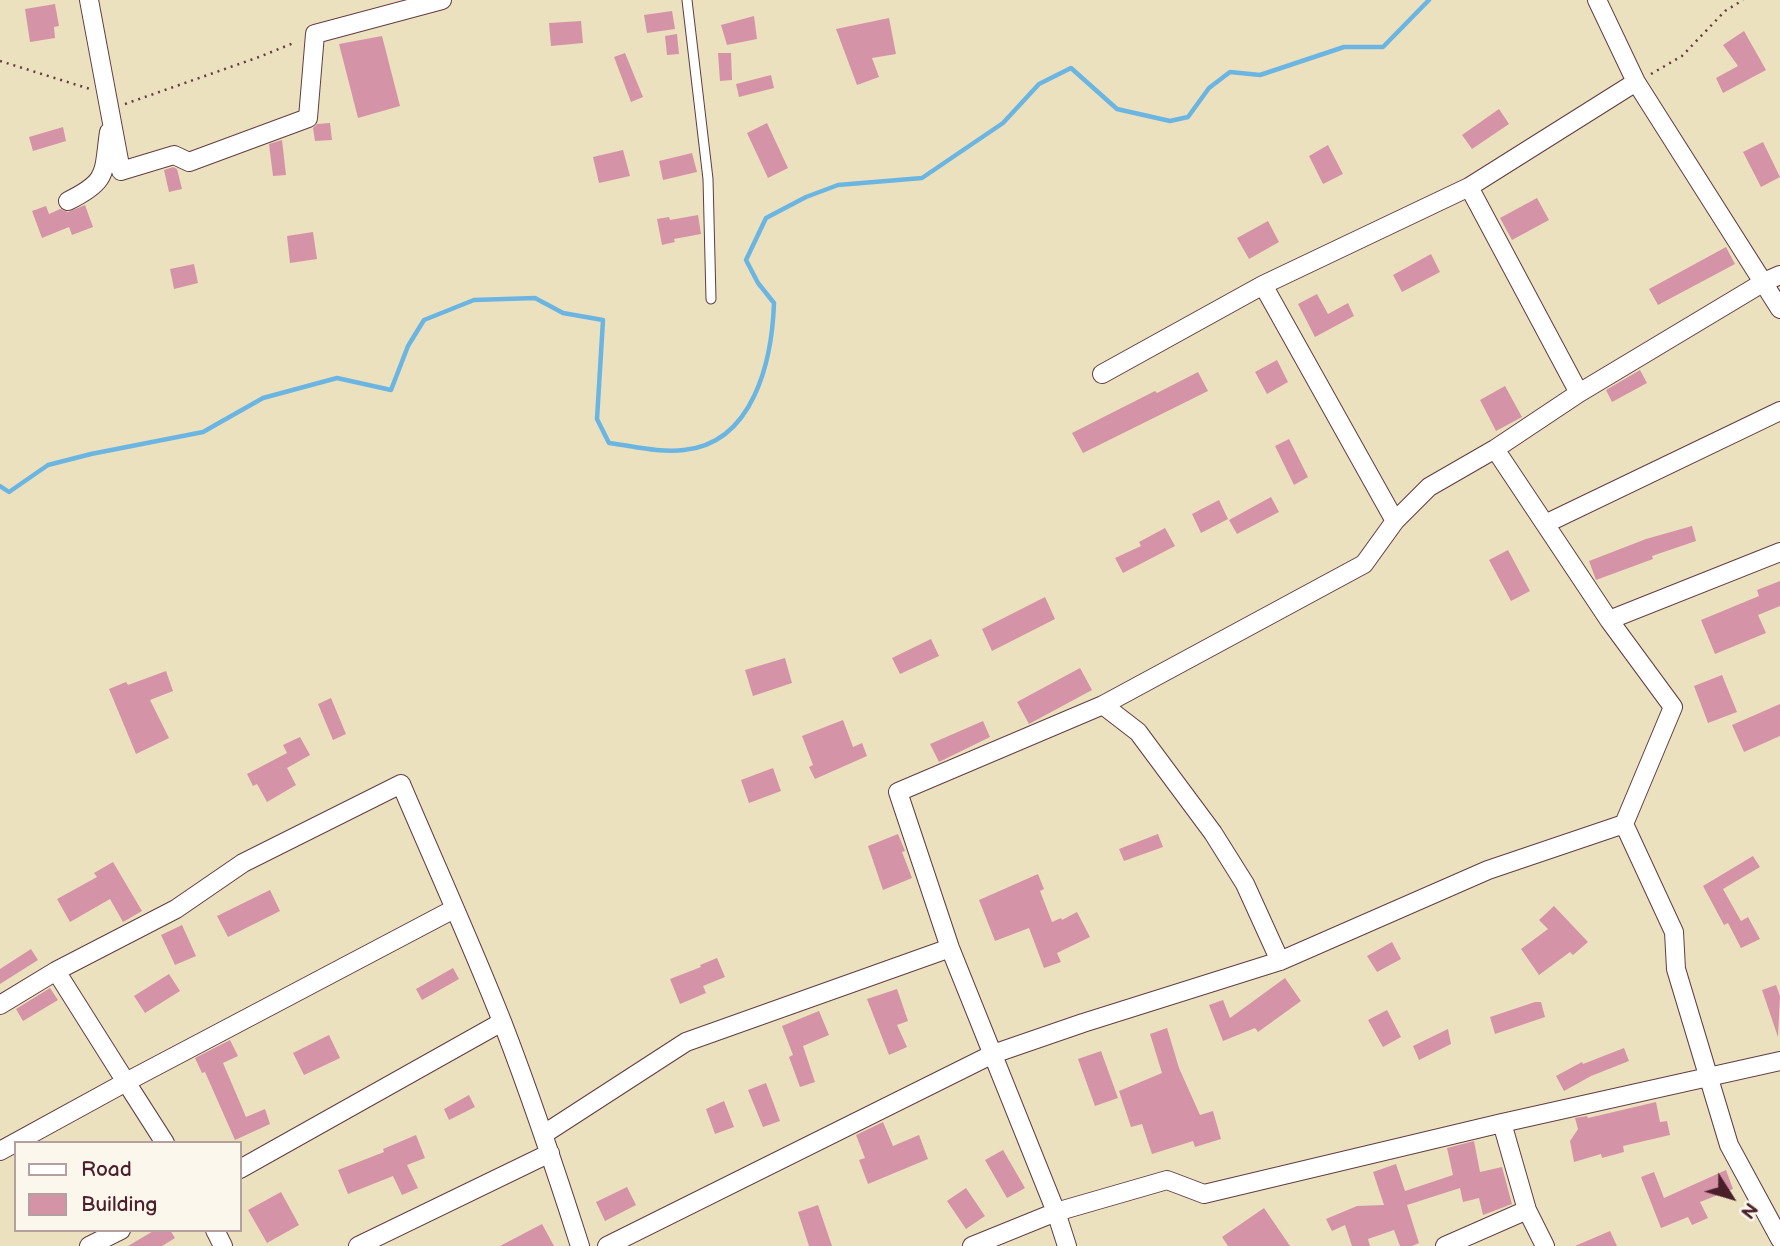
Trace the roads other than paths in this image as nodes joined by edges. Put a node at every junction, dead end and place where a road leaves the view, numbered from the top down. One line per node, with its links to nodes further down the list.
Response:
1 (89, 0): 6 (street)
2 (442, 0): 6 (street)
3 (687, 0): 11 (lane)
4 (1597, 0): 5 (street)
5 (1636, 82): 7 (street); 9 (street)
6 (111, 124): 8 (street)
7 (1469, 187): 10 (street); 14 (street)
8 (68, 201)
9 (1772, 278): 12 (street); 14 (street)
10 (1263, 285): 13 (street); 17 (street)
11 (711, 299)
12 (1780, 309)
13 (1102, 374)
14 (1579, 393): 16 (street)
15 (1780, 411): 18 (street)
16 (1495, 449): 17 (street); 18 (street)
17 (1395, 521): 21 (street)
18 (1545, 524): 20 (street)
19 (1780, 552): 20 (street)
20 (1609, 620): 22 (street)
21 (1103, 705): 24 (street); 25 (street)
22 (1624, 824): 25 (street); 31 (street)
23 (454, 909): 26 (street); 28 (street); 32 (street)
24 (950, 948): 29 (street); 34 (street)
25 (1280, 961): 29 (street)
26 (56, 971): 27 (street); 32 (street)
27 (0, 1005)
28 (502, 1022): 34 (street); 38 (street)
29 (993, 1054): 40 (street); 46 (street)
30 (1780, 1061): 31 (street)
31 (1709, 1076): 33 (street); 42 (street)
32 (126, 1082): 35 (street); 36 (street)
33 (1502, 1123): 39 (street); 40 (street)
34 (544, 1134): 37 (street)
35 (18, 1141)
36 (164, 1141)
37 (550, 1153): 44 (street); 45 (street)
38 (242, 1168)
39 (1527, 1210): 49 (street); 50 (street)
40 (1056, 1212): 47 (street); 48 (street)
41 (117, 1232): 43 (street)
42 (1780, 1239)
43 (89, 1246)
44 (358, 1246)
45 (580, 1246)
46 (607, 1246)
47 (972, 1246)
48 (1067, 1246)
49 (1445, 1246)
50 (1545, 1246)

